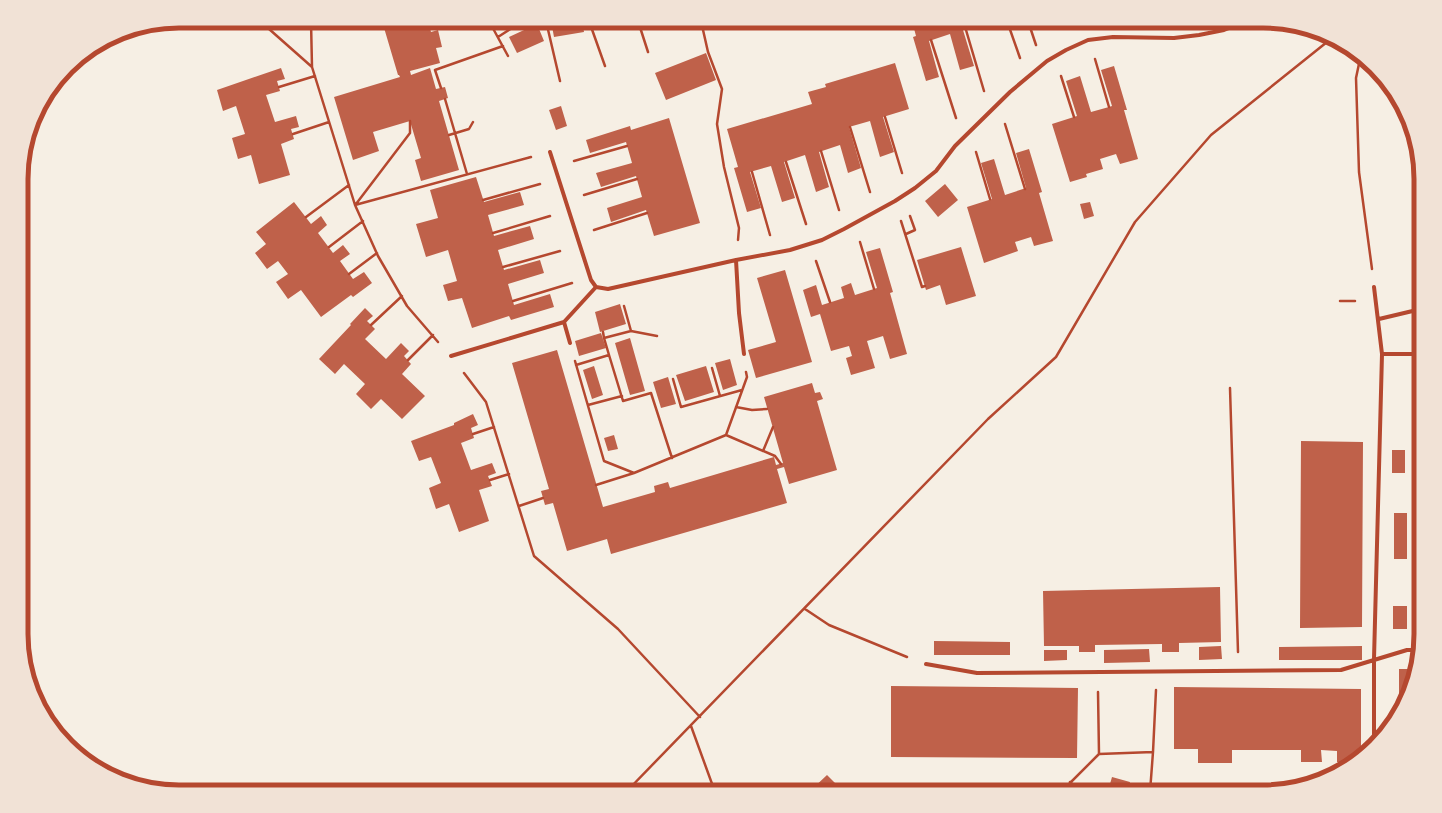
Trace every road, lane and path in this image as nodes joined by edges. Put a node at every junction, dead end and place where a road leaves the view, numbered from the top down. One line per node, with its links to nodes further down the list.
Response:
1 (268, 28): 22 (path)
2 (311, 28): 22 (path)
3 (493, 28): 12 (path)
4 (512, 28): 12 (path)
5 (548, 28): 25 (path)
6 (591, 28): 21 (path)
7 (640, 28): 17 (path)
8 (703, 28): 74 (path)
9 (1010, 28): 24 (path)
10 (1229, 28): 14 (street)
11 (966, 30): 31 (path)
12 (498, 37): 16 (path)
13 (931, 40): 42 (path)
14 (1090, 40): 19 (street); 30 (path)
15 (1326, 42): 125 (path)
16 (503, 46): 18 (path); 27 (path)
17 (648, 52)
18 (508, 56)
19 (1055, 56): 24 (street); 33 (path)
20 (1359, 63): 81 (path)
21 (605, 66)
22 (312, 67): 23 (path)
23 (315, 76): 26 (path); 35 (path)
24 (1027, 77): 29 (street)
25 (560, 81)
26 (279, 86)
27 (441, 88)
28 (445, 99): 39 (path)
29 (999, 104): 31 (street); 53 (path)
30 (1108, 107)
31 (990, 112): 38 (street)
32 (885, 116): 54 (path)
33 (1074, 117)
34 (410, 121): 59 (path)
35 (329, 122): 40 (path); 52 (path)
36 (473, 122): 39 (path)
37 (850, 127): 61 (path)
38 (970, 132): 42 (street); 55 (path)
39 (455, 133): 41 (path); 49 (path)
40 (293, 134)
41 (449, 134)
42 (962, 139): 54 (street)
43 (627, 146): 47 (path)
44 (821, 151): 67 (path)
45 (550, 152): 47 (street); 49 (path)
46 (786, 162): 69 (path)
47 (554, 167): 50 (street)
48 (752, 172): 73 (path)
49 (467, 174): 59 (path)
50 (558, 178): 56 (path); 57 (street)
51 (637, 179): 57 (path)
52 (349, 185): 59 (path); 63 (path)
53 (1025, 189)
54 (908, 192): 58 (street)
55 (990, 199)
56 (483, 200)
57 (565, 201): 60 (street)
58 (895, 201): 61 (street); 79 (path)
59 (356, 204): 64 (path)
60 (569, 211): 68 (path); 70 (street)
61 (876, 211): 65 (street)
62 (647, 213): 66 (path)
63 (306, 217)
64 (363, 222): 71 (path); 72 (path)
65 (855, 223): 67 (street); 82 (path)
66 (602, 227)
67 (844, 229): 69 (street)
68 (493, 232)
69 (811, 244): 73 (street); 85 (path)
70 (580, 246): 75 (path); 77 (street)
71 (328, 247)
72 (377, 253): 76 (path); 83 (path)
73 (776, 253): 74 (street)
74 (736, 260): 78 (street); 96 (street)
75 (503, 267)
76 (349, 274)
77 (590, 278): 80 (street); 84 (path)
78 (619, 286): 80 (street); 90 (path)
79 (925, 286)
80 (596, 287): 88 (street)
81 (1374, 287): 87 (street)
82 (874, 289)
83 (402, 296): 89 (path); 92 (path)
84 (513, 301)
85 (830, 302)
86 (1414, 311): 87 (street)
87 (1378, 319): 97 (street)
88 (564, 322): 95 (street); 100 (street)
89 (371, 325)
90 (631, 331): 93 (path); 94 (path)
91 (603, 332): 94 (path)
92 (433, 335): 100 (path); 101 (path)
93 (657, 336)
94 (604, 338): 99 (path)
95 (570, 343): 102 (path)
96 (744, 354): 106 (path)
97 (1382, 354): 98 (street); 127 (street)
98 (1414, 354)
99 (609, 355): 102 (path); 107 (path)
100 (451, 356): 112 (path)
101 (408, 360)
102 (576, 365): 109 (path)
103 (712, 368): 108 (path)
104 (673, 379): 108 (path)
105 (1230, 388): 129 (path)
106 (742, 390): 108 (path); 110 (path)
107 (622, 396): 109 (path); 117 (path)
108 (720, 396)
109 (588, 406): 119 (path)
110 (736, 407): 111 (path); 115 (path)
111 (767, 409)
112 (494, 426): 114 (path); 120 (path)
113 (773, 427): 116 (path)
114 (472, 434)
115 (726, 435): 116 (path); 117 (path)
116 (763, 451): 118 (path)
117 (672, 458): 119 (path)
118 (781, 464)
119 (634, 473): 122 (path)
120 (509, 474): 121 (path); 124 (path)
121 (490, 480)
122 (596, 485)
123 (543, 498): 124 (path)
124 (519, 506): 132 (path)
125 (805, 609): 128 (path); 132 (path)
126 (1413, 650): 127 (street)
127 (1374, 659): 129 (street); 134 (street)
128 (926, 664): 130 (street)
129 (1239, 671): 131 (street)
130 (1098, 672): 131 (street); 136 (path)
131 (1157, 672): 135 (path)
132 (700, 717): 133 (path)
133 (691, 726): 138 (path); 139 (path)
134 (1374, 736)
135 (1153, 752): 136 (path); 142 (path)
136 (1099, 754): 137 (path)
137 (1070, 782): 140 (path); 141 (path)
138 (633, 785)
139 (712, 785)
140 (1067, 785)
141 (1073, 785)
142 (1151, 785)

